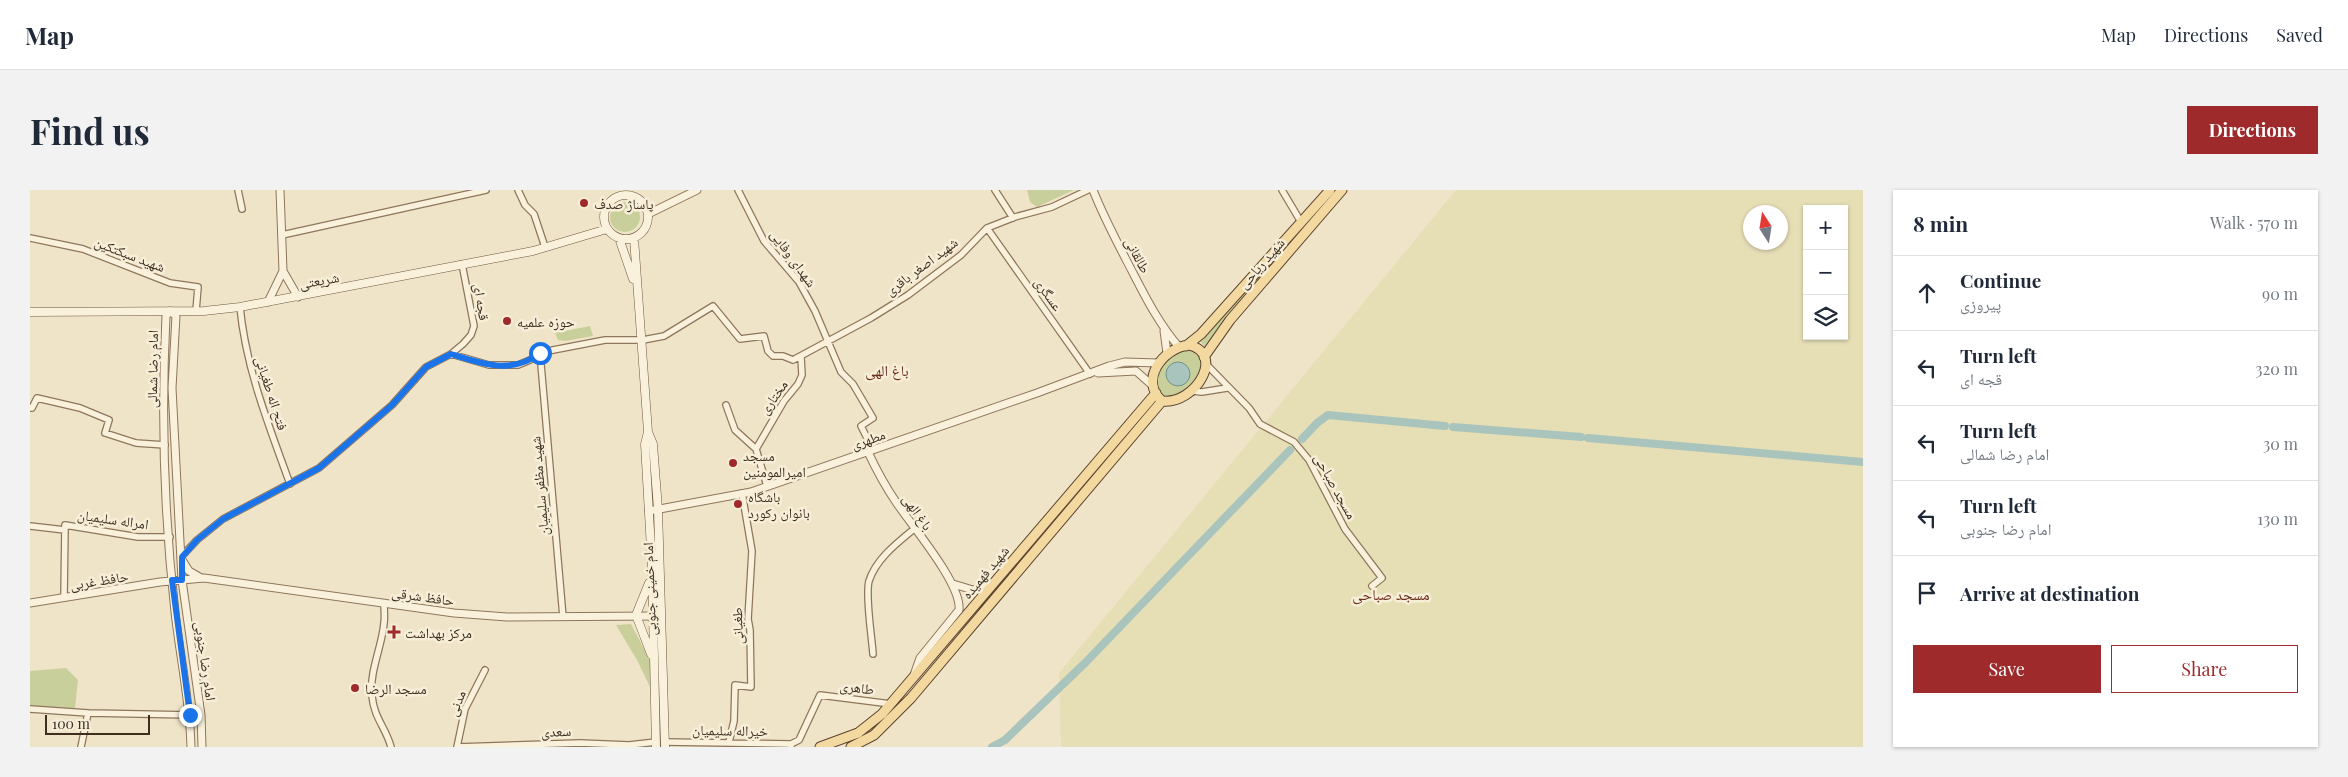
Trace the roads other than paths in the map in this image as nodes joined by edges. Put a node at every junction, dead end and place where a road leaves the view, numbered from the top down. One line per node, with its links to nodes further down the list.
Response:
1 (238, 190): 14 (street)
2 (280, 190): 20 (street)
3 (486, 190): 20 (street)
4 (518, 190): 24 (street)
5 (697, 190): 15 (street)
6 (738, 190): 36 (street, شهدای وفایی)
7 (995, 190): 16 (street)
8 (1088, 190): 16 (street, شهید اصغر باقری)
9 (1093, 190): 34 (street, طالقانی)
10 (1282, 190): 17 (street)
11 (1330, 190): 17 (main road, شهید ریاحی)
12 (1342, 190): 42 (main road, شهید ریاحی)
13 (623, 192): 15 (main road); 19 (main road)
14 (242, 209)
15 (648, 214): 23 (main road)
16 (1013, 218): 18 (street, شهید اصغر باقری)
17 (1301, 222): 37 (main road, شهید ریاحی)
18 (987, 228): 36 (street, شهید اصغر باقری); 44 (street, عسگری)
19 (607, 229): 22 (main road); 24 (main road, شریعتی)
20 (282, 235): 26 (street)
21 (30, 238): 31 (street, شهید سبکتکین)
22 (619, 238): 23 (main road); 27 (main road)
23 (634, 238): 27 (main road)
24 (545, 247): 25 (main road, شریعتی)
25 (462, 264): 28 (main road, شریعتی); 40 (street, قجه ای)
26 (283, 271): 28 (street); 29 (street)
27 (636, 286): 35 (main road, امام خمینی جنوبی)
28 (298, 297): 29 (main road, شریعتی)
29 (268, 302): 30 (main road, شریعتی)
30 (240, 307): 31 (main road, شریعتی); 55 (street, فتح اله طغیانی)
31 (196, 311): 33 (main road, شریعتی)
32 (30, 312): 33 (main road, شریعتی)
33 (170, 312): 52 (street, امام رضا شمالی); 64 (street, امام رضا شمالی)
34 (1164, 330): 37 (street); 39 (street)
35 (643, 340): 38 (street); 41 (street); 51 (main road, امام خمینی جنوبی)
36 (827, 341): 41 (street, شهید اصغر باقری); 54 (street, شهدای وفایی)
37 (1182, 346): 39 (main road); 42 (main road)
38 (540, 353): 40 (street); 81 (street, شهید مظفر سلیمیان)
39 (1168, 353): 43 (main road)
40 (451, 354): 55 (street, قجه ای)
41 (801, 356): 53 (street, مختاری)
42 (1204, 360): 45 (street); 47 (main road)
43 (1158, 363): 44 (street, مطهری); 46 (main road)
44 (1090, 374): 46 (street); 54 (street, مطهری)
45 (1227, 388): 47 (street); 74 (street, مسجد صباحی)
46 (1155, 390): 48 (main road); 72 (main road, شهید فهمیده)
47 (1192, 392): 48 (main road)
48 (1162, 401): 101 (main road, شهید فهمیده)
49 (726, 405): 53 (street)
50 (30, 408): 52 (street)
51 (648, 432): 58 (main road, امام خمینی جنوبی); 59 (main road, امام خمینی جنوبی)
52 (165, 445): 63 (street, امام رضا شمالی)
53 (756, 449): 56 (street)
54 (870, 451): 56 (street, مطهری); 61 (street, باغ الهی)
55 (290, 484): 64 (street, قجه ای)
56 (767, 486): 57 (street, مطهری)
57 (742, 493): 58 (street, مطهری); 90 (street, طغیانی)
58 (658, 509): 59 (street, مطهری); 80 (main road, امام خمینی جنوبی)
59 (649, 511): 66 (main road, امام خمینی جنوبی)
60 (30, 526): 62 (street)
61 (914, 529): 73 (street, باغ الهی); 82 (street)
62 (65, 530): 63 (street, امراله سلیمیان); 75 (street, امراله سلیمیان)
63 (170, 538): 65 (street, امام رضا شمالی)
64 (182, 559): 67 (street, امام رضا شمالی); 68 (street)
65 (171, 566): 67 (street); 69 (street, امام رضا شمالی); 71 (street)
66 (652, 566): 78 (main road); 79 (main road, امام خمینی جنوبی)
67 (182, 568): 70 (street, امام رضا شمالی)
68 (201, 578): 70 (street, حافظ شرقی); 77 (street, حافظ شرقی)
69 (172, 580): 70 (street, حافظ شرقی); 71 (street, حافظ غربی); 89 (street, امام رضا جنوبی)
70 (182, 580): 96 (street, امام رضا جنوبی)
71 (160, 582): 75 (street, حافظ غربی)
72 (994, 583): 73 (street); 85 (main road, شهید فهمیده)
73 (953, 584): 85 (street)
74 (1372, 586)
75 (64, 598): 76 (street, حافظ غربی)
76 (30, 603)
77 (384, 603): 81 (street, حافظ شرقی); 97 (street)
78 (636, 616): 79 (street, حافظ شرقی); 81 (street, حافظ شرقی); 83 (main road)
79 (653, 616): 80 (street, حافظ شرقی); 83 (main road, امام خمینی جنوبی)
80 (662, 616): 91 (main road, امام خمینی جنوبی)
81 (563, 617)
82 (873, 654)
83 (654, 660): 92 (main road, امام خمینی جنوبی)
84 (485, 670): 98 (street, مدنی)
85 (913, 679): 86 (main road, شهید فهمیده)
86 (892, 704): 93 (street, طاهری); 100 (main road, شهید فهمیده)
87 (30, 709): 88 (street)
88 (88, 713): 89 (street); 94 (street)
89 (190, 715): 95 (street, امام رضا جنوبی)
90 (729, 742): 91 (street, خیراله سلیمیان); 93 (street, خیراله سلیمیان)
91 (665, 744)
92 (656, 745): 99 (street, سعدی)
93 (791, 746)
94 (81, 747)
95 (191, 747)
96 (202, 747)
97 (391, 747)
98 (457, 747): 99 (street, سعدی)
99 (498, 747)
100 (820, 747)
101 (851, 747)

